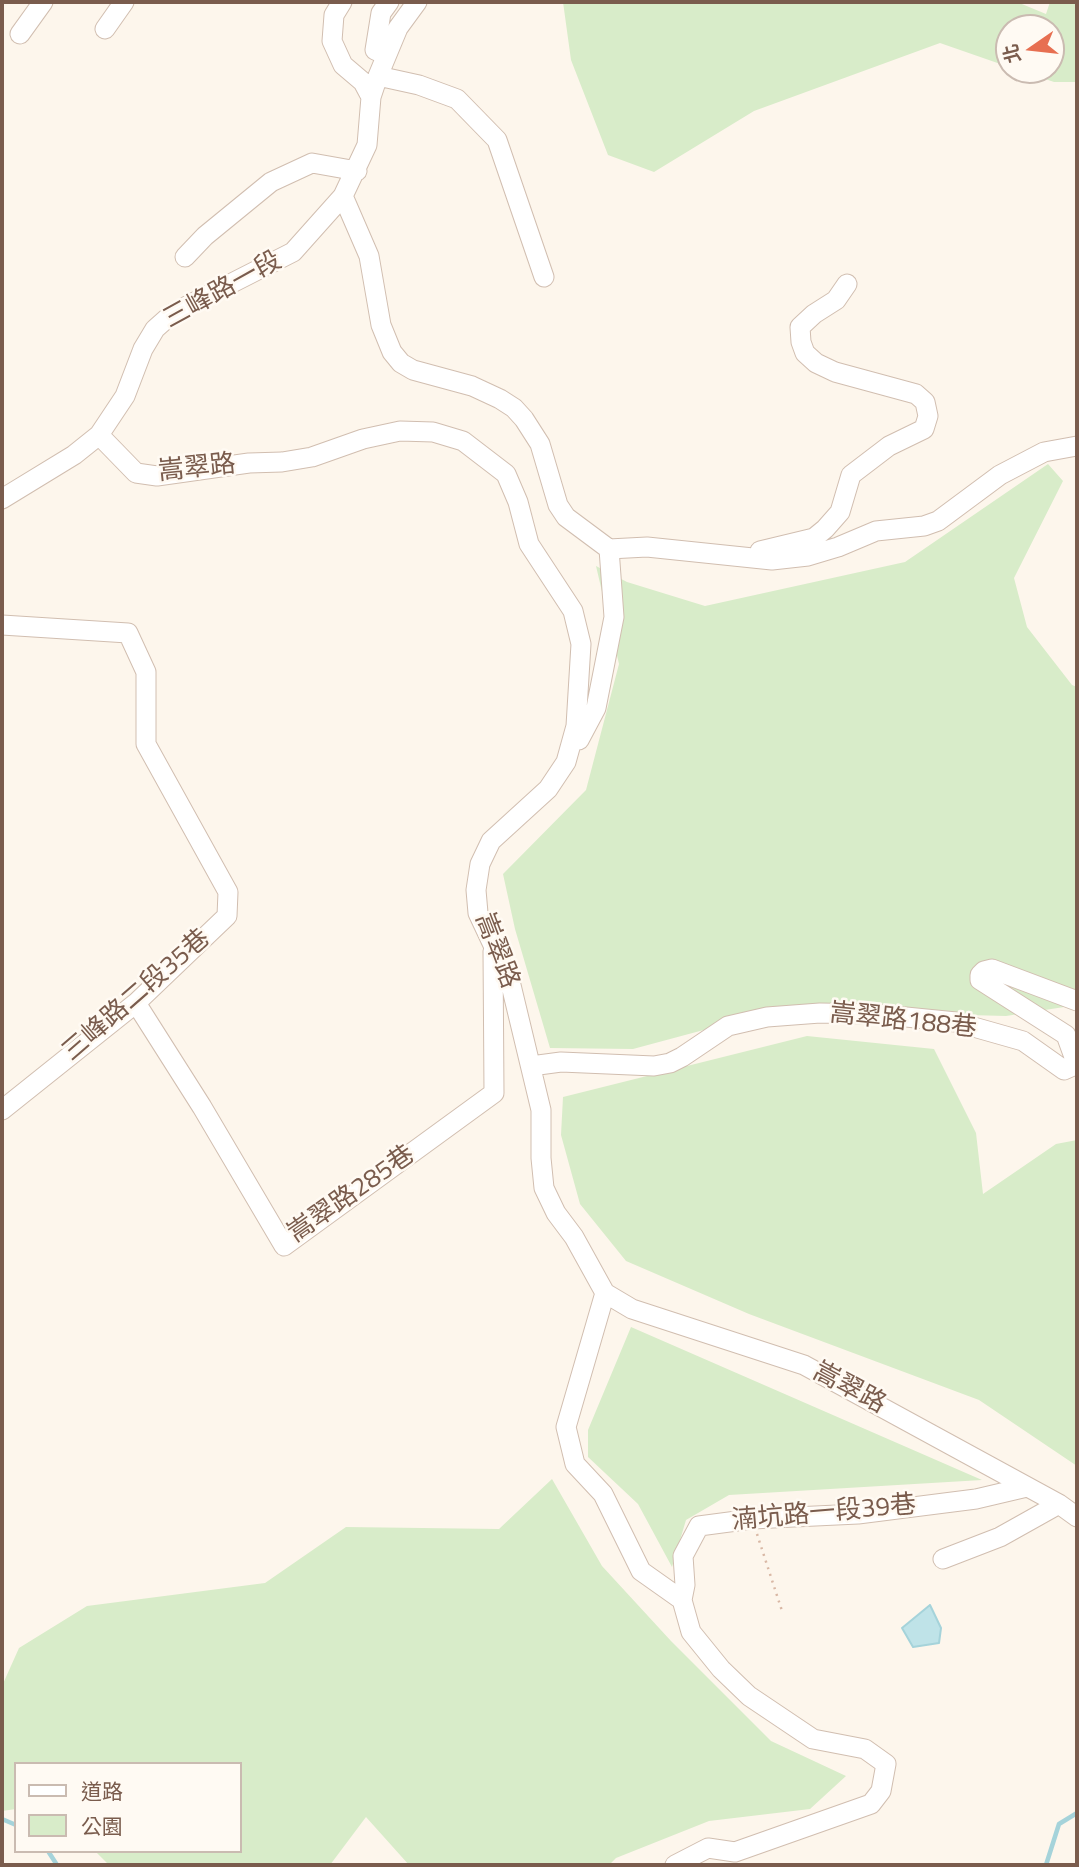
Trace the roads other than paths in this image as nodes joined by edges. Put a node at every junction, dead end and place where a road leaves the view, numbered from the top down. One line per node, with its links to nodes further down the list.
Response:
1 (43, 2): 7 (street)
2 (124, 2): 6 (street)
3 (342, 2): 10 (street)
4 (389, 2): 8 (street)
5 (417, 2): 8 (street, 三峰路一段)
6 (105, 29)
7 (20, 34)
8 (386, 55): 9 (street, 三峰路一段)
9 (378, 76): 10 (street, 三峰路一段); 14 (street)
10 (371, 97): 11 (street, 三峰路一段)
11 (357, 170): 12 (street, 三峰路一段); 13 (street)
12 (343, 196): 16 (street, 三峰路一段); 19 (street)
13 (185, 257)
14 (544, 277)
15 (847, 284): 20 (street)
16 (99, 435): 18 (street, 三峰路一段); 22 (street, 嵩翠路)
17 (1077, 446): 20 (street)
18 (2, 499)
19 (609, 549): 20 (street); 22 (street)
20 (738, 556)
21 (2, 625): 25 (street, 三峰路二段35巷)
22 (566, 762): 23 (street, 嵩翠路)
23 (493, 943): 25 (street, 嵩翠路285巷); 26 (street, 嵩翠路)
24 (1077, 1001): 26 (street, 嵩翠路188巷)
25 (136, 1003): 27 (street, 三峰路二段35巷)
26 (531, 1066): 28 (street, 嵩翠路)
27 (2, 1110)
28 (605, 1293): 29 (street, 嵩翠路); 33 (street)
29 (1027, 1487): 30 (street, 嵩翠路); 33 (street, 湳坑路一段39巷)
30 (1059, 1504): 31 (street, 嵩翠路); 32 (street)
31 (1077, 1517)
32 (943, 1559)
33 (682, 1600): 34 (street)
34 (675, 1865)

